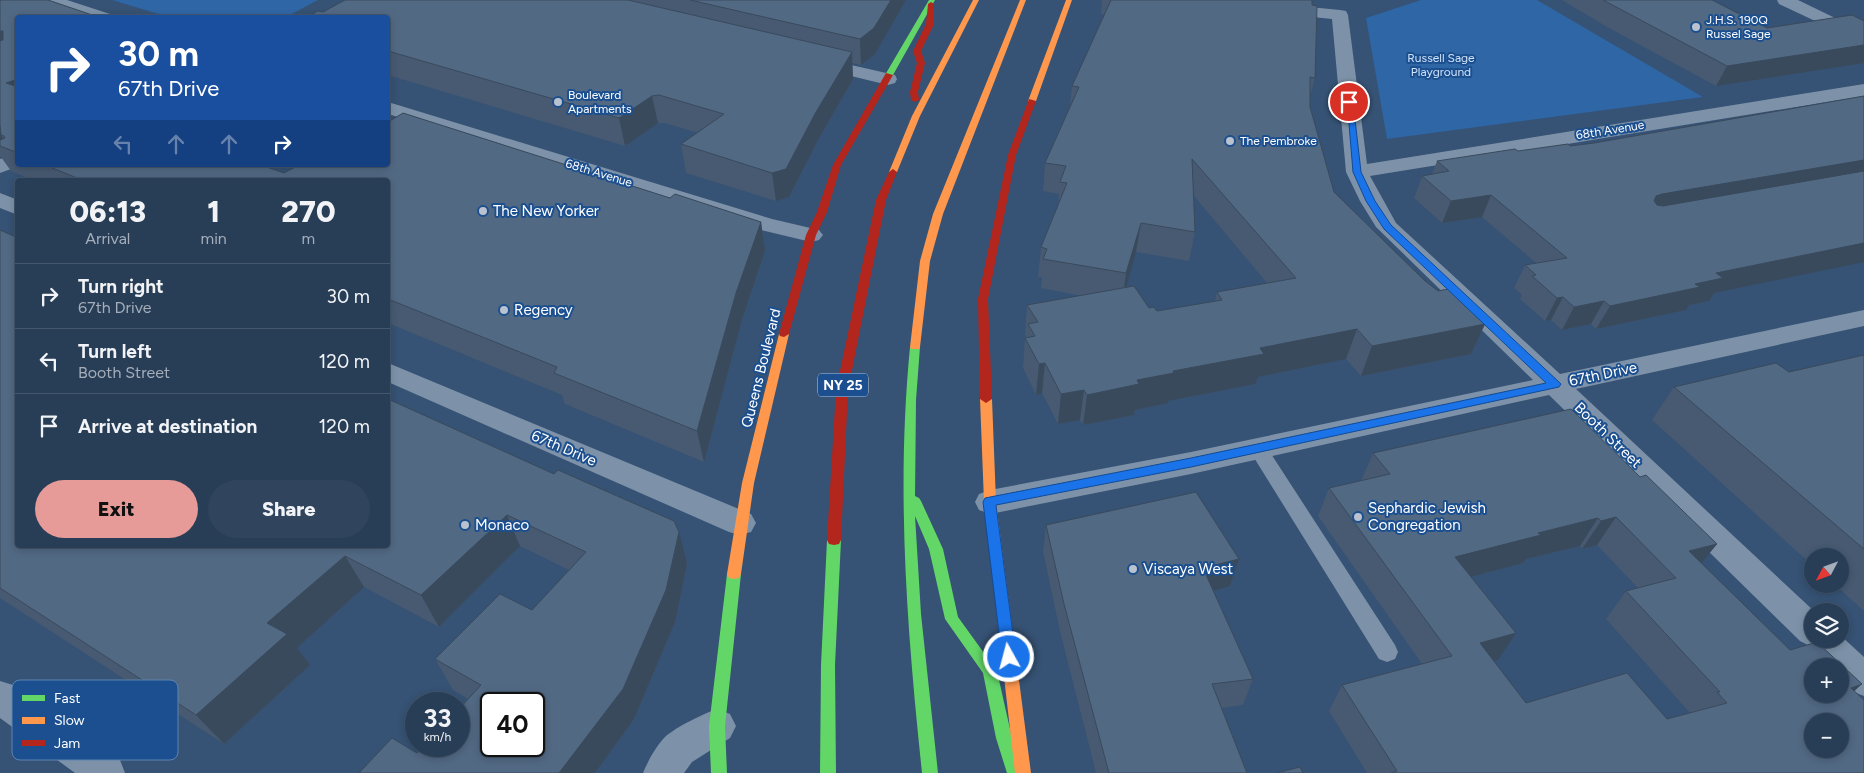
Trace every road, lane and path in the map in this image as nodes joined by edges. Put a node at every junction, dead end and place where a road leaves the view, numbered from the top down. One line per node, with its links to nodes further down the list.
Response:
1 (51, 0): 8 (street)
2 (976, 0): 14 (main road, NY 25)
3 (1023, 0): 25 (main road)
4 (1069, 0): 26 (main road)
5 (1784, 0): 9 (street)
6 (932, 2): 11 (main road, Queens Boulevard); 14 (main road)
7 (1262, 7): 17 (street, Booth Street)
8 (95, 15)
9 (1860, 34)
10 (800, 58): 11 (street)
11 (888, 79): 20 (main road, Queens Boulevard)
12 (1864, 90): 17 (street, 68th Avenue)
13 (390, 109): 20 (street, 68th Avenue)
14 (916, 116): 39 (main road, NY 25)
15 (15, 161): 16 (street)
16 (0, 167)
17 (1357, 172): 23 (street, Booth Street)
18 (0, 200): 19 (street)
19 (15, 207)
20 (811, 235): 27 (main road, Queens Boulevard)
21 (1864, 318): 23 (street, 67th Drive)
22 (390, 373): 27 (street, 67th Drive)
23 (1555, 384): 24 (street, 67th Drive); 28 (street, Booth Street)
24 (1257, 448): 26 (street, 67th Drive); 30 (lane)
25 (907, 483): 40 (main road); 41 (main road)
26 (990, 502): 42 (main road)
27 (740, 523): 34 (main road, Queens Boulevard)
28 (1804, 623)
29 (1830, 648): 31 (street)
30 (1387, 652)
31 (1864, 680)
32 (0, 697): 33 (street)
33 (12, 706)
34 (717, 726): 37 (street); 38 (main road, Queens Boulevard)
35 (88, 760): 36 (street)
36 (106, 773)
37 (662, 773)
38 (719, 773)
39 (828, 773)
40 (930, 773)
41 (1016, 773)
42 (1023, 773)

